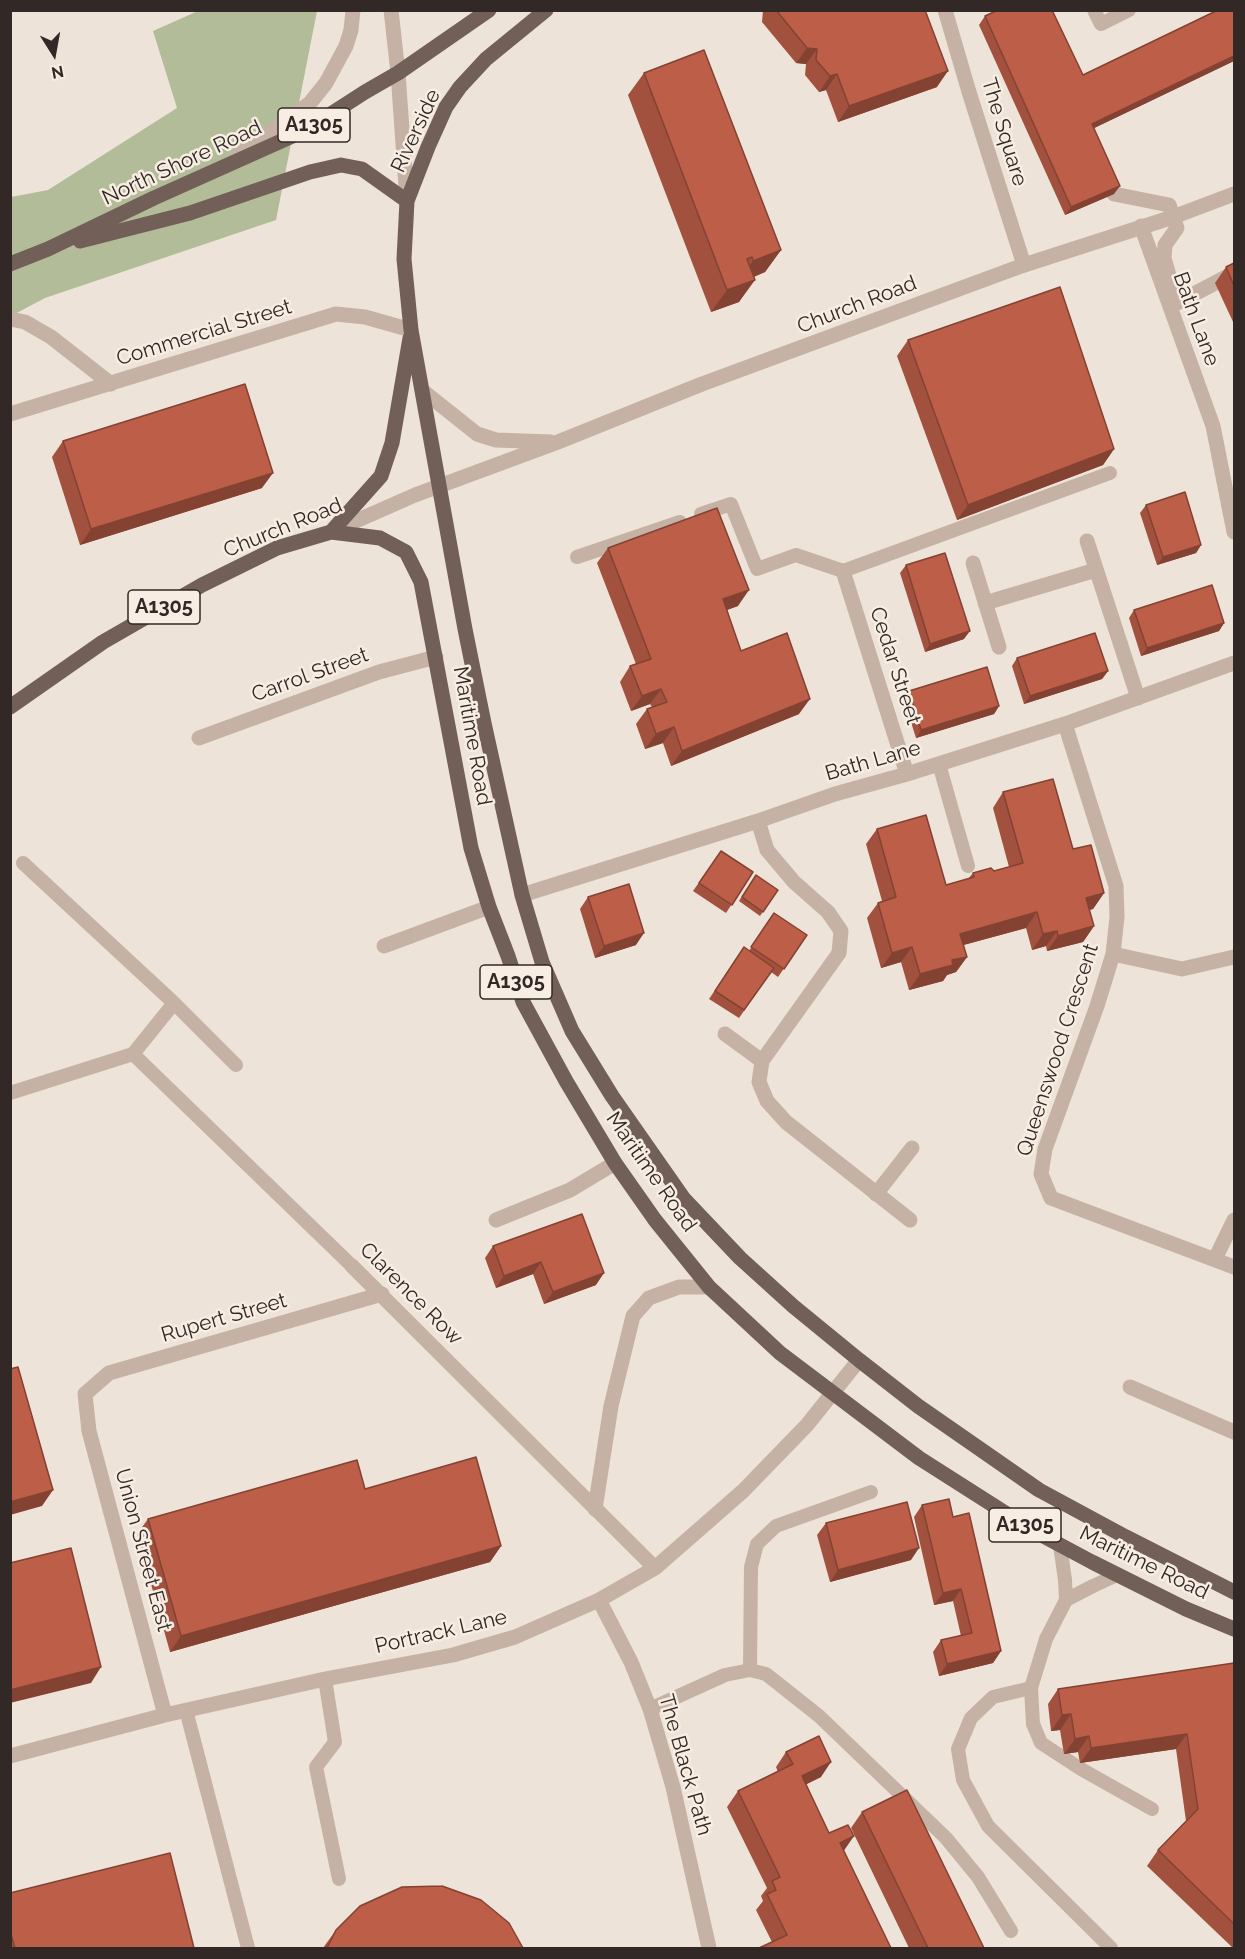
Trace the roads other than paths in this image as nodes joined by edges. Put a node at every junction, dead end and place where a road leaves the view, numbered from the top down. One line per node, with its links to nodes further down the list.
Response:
1 (353, 10): 10 (street)
2 (390, 10): 8 (street)
3 (489, 10): 8 (main road, Riverside / A1305)
4 (546, 10): 12 (main road, Riverside / A1305)
5 (945, 10): 17 (street, The Square)
6 (1094, 10): 7 (lane)
7 (1129, 10)
8 (398, 74): 10 (main road, North Shore Road / A1305); 12 (street, Riverside)
9 (1100, 163): 13 (street)
10 (225, 165): 15 (main road, North Shore Road / A1305)
11 (1234, 194): 13 (street, Church Road)
12 (407, 201): 15 (main road, A1305); 20 (main road, Riverside / A1305)
13 (1173, 216): 14 (street, Church Road); 18 (street)
14 (1141, 226): 17 (street, Church Road); 28 (street, Bath Lane)
15 (48, 249): 16 (main road, North Shore Road / A1305)
16 (10, 264)
17 (1024, 265): 24 (street, Church Road)
18 (1234, 273)
19 (10, 319): 21 (street)
20 (411, 330): 21 (street, Commercial Street); 22 (main road, Riverside / A1305); 27 (main road, Riverside / A1305)
21 (111, 384): 23 (street, Commercial Street)
22 (423, 391): 24 (street, Church Road); 26 (main road, Riverside / A1305)
23 (10, 414)
24 (558, 442): 26 (street, Church Road)
25 (1110, 473): 33 (lane)
26 (440, 486): 27 (street, Church Road); 47 (main road, Maritime Road / A1305)
27 (331, 531): 36 (main road, Maritime Road / A1305); 39 (main road, Church Road / A1305)
28 (1234, 532)
29 (1087, 541): 32 (street)
30 (577, 557): 33 (lane)
31 (973, 563): 34 (street)
32 (1096, 570): 34 (street); 38 (street)
33 (843, 571): 43 (street, Cedar Street)
34 (985, 603): 35 (street)
35 (999, 647)
36 (436, 657): 41 (street, Carrol Street); 48 (main road, Maritime Road / A1305)
37 (1234, 663): 38 (street, Bath Lane)
38 (1138, 698): 40 (street, Bath Lane)
39 (10, 706)
40 (1065, 724): 42 (street, Bath Lane); 50 (street, Queenswood Crescent)
41 (199, 738)
42 (939, 764): 43 (street, Bath Lane); 46 (lane)
43 (907, 774): 44 (street, Bath Lane)
44 (758, 821): 47 (street, Bath Lane); 55 (street)
45 (23, 863): 52 (lane)
46 (968, 866)
47 (522, 895): 69 (main road, Maritime Road / A1305)
48 (489, 908): 49 (street); 59 (main road, Maritime Road / A1305)
49 (384, 946)
50 (1113, 954): 51 (street); 64 (street, Queenswood Crescent)
51 (1234, 957)
52 (174, 1003): 54 (lane); 56 (lane)
53 (724, 1034): 55 (street)
54 (133, 1054): 57 (lane); 65 (lane, Clarence Row)
55 (762, 1061): 60 (street)
56 (236, 1065)
57 (10, 1093)
58 (912, 1148): 60 (street)
59 (615, 1163): 61 (street); 67 (main road, Maritime Road / A1305)
60 (876, 1194): 62 (street)
61 (496, 1220)
62 (910, 1220)
63 (1234, 1220): 64 (street)
64 (1215, 1259): 66 (street, Queenswood Crescent)
65 (352, 1266): 68 (street, Clarence Row)
66 (1234, 1267)
67 (710, 1287): 72 (main road, Maritime Road / A1305); 75 (street)
68 (382, 1294): 71 (street, Rupert Street); 75 (street, Clarence Row)
69 (859, 1360): 72 (street, Portrack Lane); 79 (main road, Maritime Road / A1305)
70 (1130, 1387): 73 (street)
71 (85, 1394): 88 (street, Union Street East)
72 (832, 1394): 76 (main road, Maritime Road / A1305); 77 (street, Portrack Lane)
73 (1234, 1432)
74 (872, 1492): 83 (lane)
75 (595, 1509): 77 (street, Clarence Row)
76 (1060, 1545): 78 (main road, Maritime Road / A1305); 81 (lane)
77 (655, 1568): 80 (street, Portrack Lane)
78 (1117, 1575): 81 (lane); 82 (main road, Maritime Road / A1305)
79 (1234, 1592)
80 (599, 1600): 84 (street, Portrack Lane); 86 (street, The Black Path)
81 (1066, 1600): 85 (lane)
82 (1234, 1629)
83 (750, 1670): 86 (lane); 92 (lane)
84 (325, 1679): 87 (street, Portrack Lane); 91 (lane)
85 (1031, 1688): 90 (lane); 95 (lane)
86 (650, 1709): 94 (street, The Black Path)
87 (186, 1710): 88 (street, Portrack Lane); 93 (lane)
88 (165, 1715): 89 (street, Portrack Lane)
89 (10, 1755)
90 (1152, 1809)
91 (339, 1879)
92 (1011, 1931)
93 (249, 1948)
94 (709, 1948)
95 (1111, 1948)

